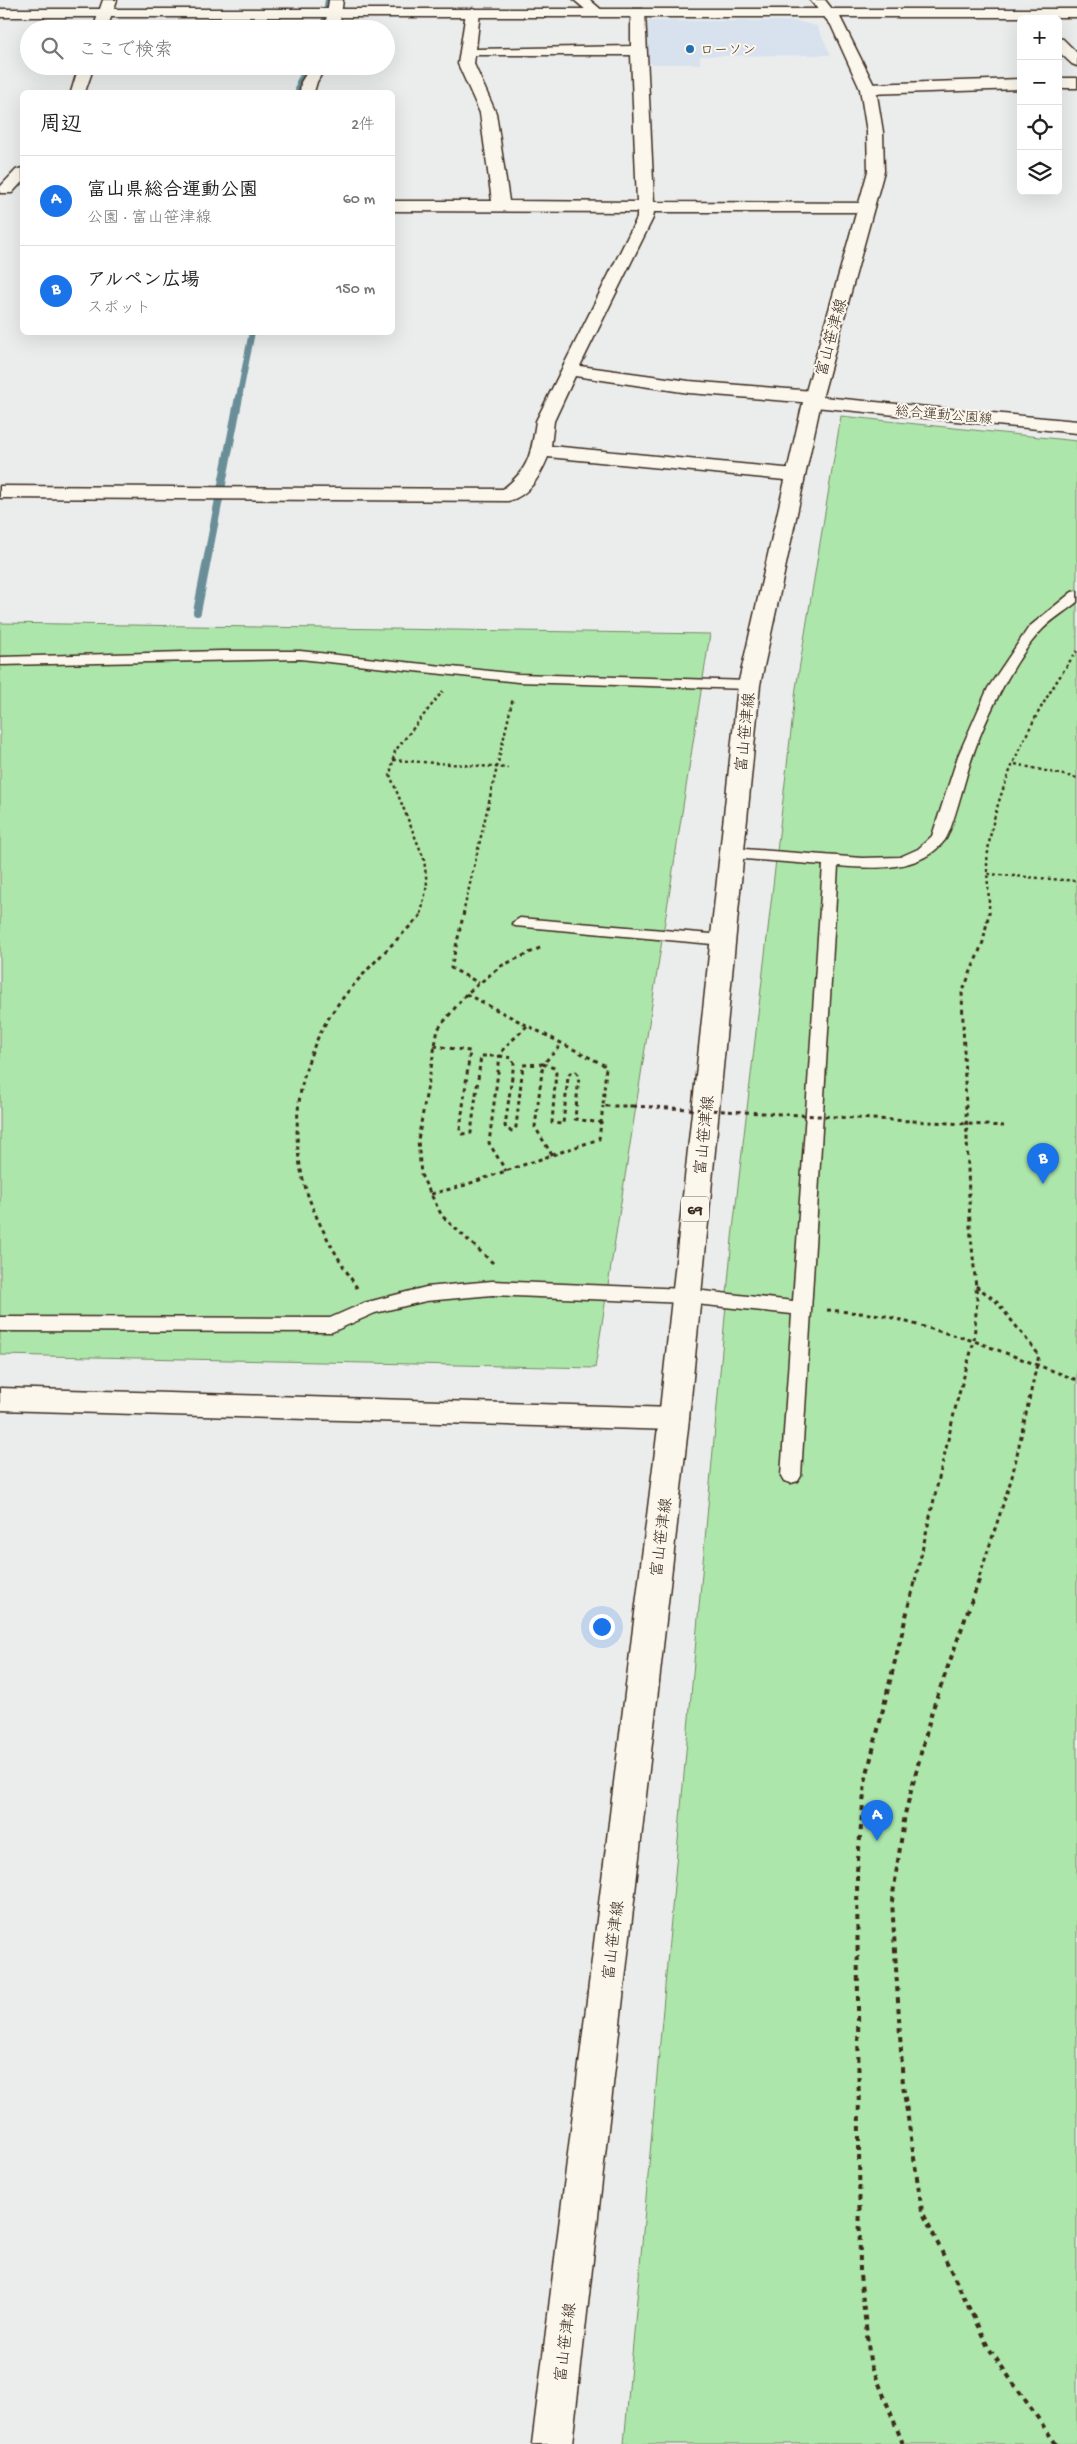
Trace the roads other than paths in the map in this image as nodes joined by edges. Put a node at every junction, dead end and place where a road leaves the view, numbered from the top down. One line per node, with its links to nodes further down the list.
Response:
1 (581, 0): 6 (street)
2 (108, 6): 3 (street); 8 (street); 12 (street)
3 (335, 6): 5 (street); 13 (street)
4 (822, 7): 7 (street); 10 (street); 23 (street, 富山笹津線 / 69)
5 (473, 12): 6 (street); 29 (street)
6 (596, 12): 7 (street)
7 (638, 12): 15 (street)
8 (0, 13)
9 (1077, 13): 11 (street)
10 (1017, 15)
11 (1047, 15)
12 (103, 20)
13 (333, 20)
14 (1062, 46): 17 (street)
15 (638, 50): 16 (street); 30 (street)
16 (480, 52)
17 (1077, 61)
18 (84, 75): 24 (street)
19 (313, 75): 25 (street)
20 (1062, 83): 21 (street)
21 (1077, 83)
22 (1017, 84): 23 (street)
23 (868, 89): 31 (street, 富山笹津線 / 69)
24 (79, 90)
25 (307, 90)
26 (20, 176): 27 (street)
27 (9, 190)
28 (395, 206): 29 (street)
29 (501, 206): 30 (street)
30 (646, 207): 31 (street); 32 (street)
31 (866, 207): 33 (street, 富山笹津線 / 69)
32 (569, 370): 33 (street, 総合運動公園線); 35 (street)
33 (813, 399): 34 (street, 総合運動公園線); 36 (street, 富山笹津線 / 69)
34 (1077, 427)
35 (542, 451): 36 (street); 37 (street)
36 (796, 475): 40 (street, 富山笹津線 / 69)
37 (0, 492)
38 (1077, 595): 42 (lane)
39 (0, 661): 40 (lane)
40 (749, 685): 41 (street, 富山笹津線 / 69)
41 (732, 853): 42 (lane); 44 (street, 富山笹津線 / 69)
42 (831, 860): 46 (lane)
43 (520, 923): 44 (lane)
44 (723, 940): 45 (street, 富山笹津線 / 69)
45 (686, 1296): 46 (lane); 47 (lane); 49 (street, 富山笹津線 / 69)
46 (801, 1308): 50 (lane)
47 (0, 1324)
48 (0, 1399): 49 (street)
49 (674, 1419): 51 (street, 富山笹津線 / 69)
50 (791, 1476)
51 (552, 2444)

